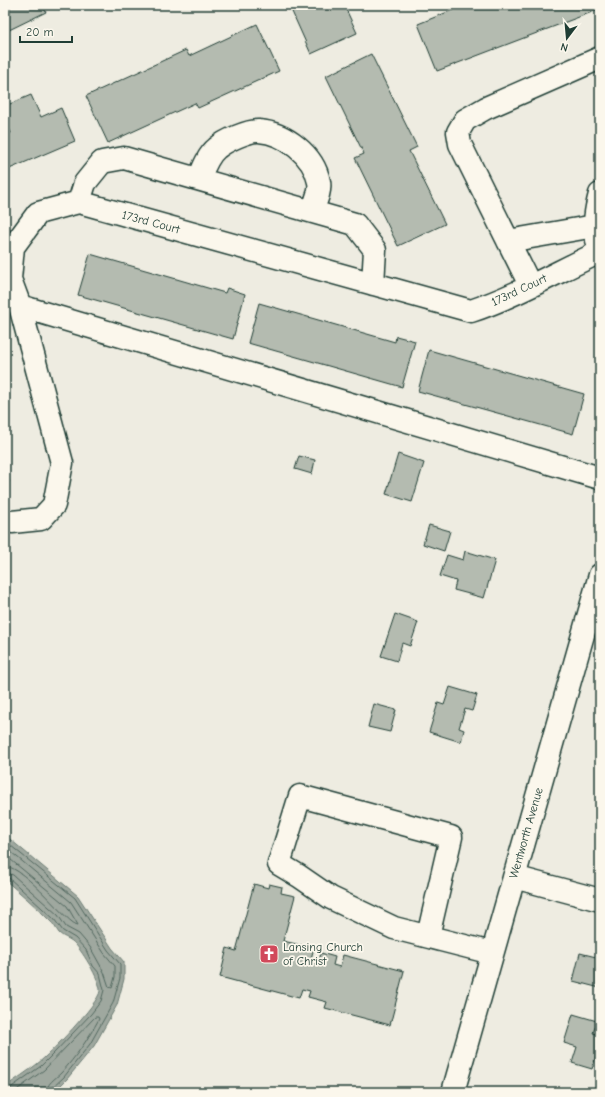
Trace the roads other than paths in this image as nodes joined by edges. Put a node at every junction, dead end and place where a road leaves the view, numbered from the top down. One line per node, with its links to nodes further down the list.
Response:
1 (600, 58): 7 (street)
2 (199, 180): 4 (street); 5 (street); 5 (street)
3 (600, 194): 6 (street)
4 (79, 202): 9 (street, 173rd Court); 11 (street)
5 (312, 212): 9 (street)
6 (598, 235): 7 (street)
7 (508, 241): 10 (street)
8 (600, 252): 10 (street, 173rd Court)
9 (373, 284): 10 (street, 173rd Court)
10 (530, 284)
11 (20, 306): 12 (street); 13 (street)
12 (600, 478)
13 (12, 522)
14 (600, 575): 15 (street, Wentworth Avenue)
15 (514, 877): 16 (street); 18 (street, Wentworth Avenue)
16 (600, 900)
17 (428, 936): 17 (street); 18 (street)
18 (492, 953): 19 (street, Wentworth Avenue)
19 (452, 1092)

